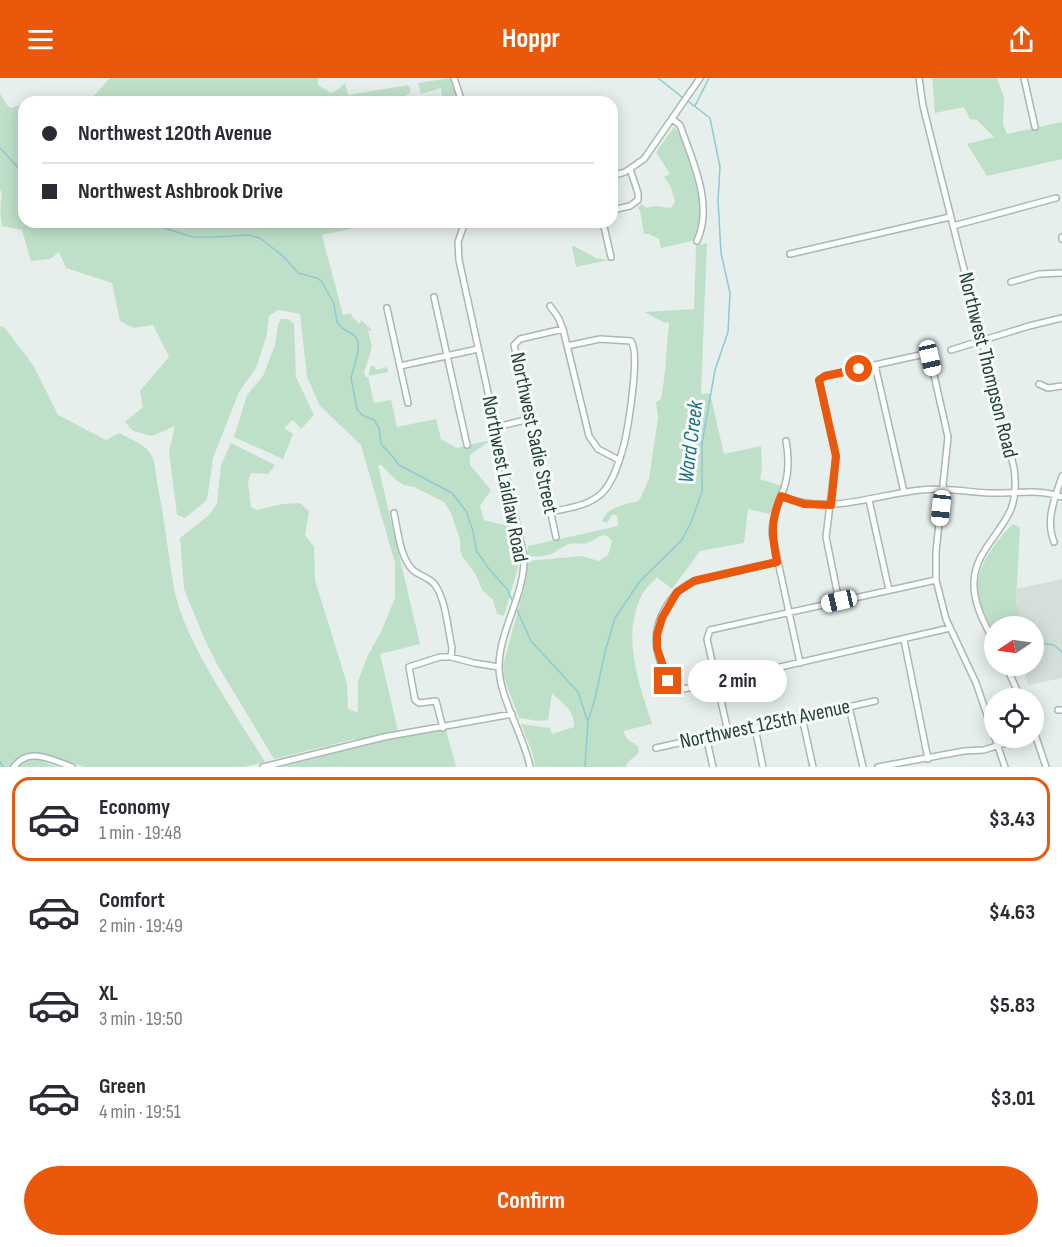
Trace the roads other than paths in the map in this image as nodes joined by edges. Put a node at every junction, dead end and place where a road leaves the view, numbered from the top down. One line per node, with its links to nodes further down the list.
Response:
1 (454, 78): 5 (street)
2 (700, 78): 6 (street)
3 (919, 78): 12 (street, Northwest Thompson Road)
4 (1024, 78): 7 (street)
5 (460, 96)
6 (672, 119): 8 (street); 16 (street)
7 (1035, 127)
8 (630, 169): 9 (street); 11 (street)
9 (618, 174)
10 (1056, 198): 13 (street)
11 (618, 209)
12 (950, 217): 13 (street, Northwest Thompson Road); 17 (street)
13 (953, 226): 26 (street, Northwest Thompson Road)
14 (460, 228): 28 (street, Northwest Laidlaw Road)
15 (604, 228): 18 (street)
16 (698, 242)
17 (790, 254)
18 (611, 257)
19 (1062, 273): 20 (street)
20 (1011, 282)
21 (434, 297): 30 (street)
22 (550, 306): 25 (street)
23 (387, 308): 32 (street)
24 (1062, 318): 26 (street)
25 (563, 329): 27 (street); 36 (street, Northwest Sadie Street)
26 (981, 341): 29 (street); 44 (street, Northwest Thompson Road)
27 (567, 346): 40 (street); 40 (street)
28 (478, 349): 30 (street); 37 (street, Northwest Laidlaw Road)
29 (951, 350)
30 (447, 355): 32 (street); 39 (street)
31 (875, 365): 42 (street); 43 (street); 48 (street)
32 (400, 366): 35 (street)
33 (1039, 384): 34 (street)
34 (1062, 386)
35 (408, 403)
36 (530, 419): 37 (street); 49 (street, Northwest Sadie Street)
37 (496, 427): 63 (street, Northwest Laidlaw Road)
38 (786, 441): 45 (street)
39 (467, 445)
40 (619, 460): 49 (street)
41 (1062, 476): 46 (street)
42 (943, 489): 43 (street); 44 (street); 54 (street)
43 (904, 492): 47 (street)
44 (1015, 492): 46 (street); 58 (street, Northwest Thompson Road)
45 (781, 496): 48 (street); 53 (street)
46 (1059, 496): 52 (street)
47 (869, 500): 48 (street); 55 (street)
48 (831, 505): 56 (street)
49 (550, 512): 51 (street, Northwest Sadie Street)
50 (394, 513): 61 (street)
51 (556, 537)
52 (1054, 542)
53 (777, 562): 57 (street); 64 (street)
54 (936, 580): 55 (street); 59 (street)
55 (890, 590): 56 (street)
56 (839, 601): 57 (street)
57 (789, 613): 62 (street); 64 (street)
58 (984, 619)
59 (950, 628): 60 (street); 66 (street)
60 (904, 640): 62 (street); 78 (street)
61 (451, 657): 63 (street); 70 (street)
62 (800, 663): 64 (street)
63 (499, 667): 68 (street, Northwest Laidlaw Road)
64 (717, 682): 72 (street)
65 (875, 701): 67 (street, Northwest 125th Avenue)
66 (984, 706)
67 (849, 707): 69 (street, Northwest 125th Avenue); 86 (street)
68 (512, 714): 70 (street); 82 (street, Northwest Laidlaw Road)
69 (802, 717): 71 (street, Northwest 125th Avenue); 85 (street)
70 (443, 728): 81 (street)
71 (755, 728): 72 (street, Northwest 125th Avenue); 84 (street)
72 (728, 732): 73 (street, Northwest 125th Avenue)
73 (706, 736): 74 (street, Northwest 125th Avenue); 83 (street)
74 (656, 747)
75 (991, 748): 78 (street)
76 (999, 748): 88 (street)
77 (1039, 748): 89 (street)
78 (928, 759): 87 (street)
79 (14, 767): 80 (street)
80 (72, 767)
81 (263, 767)
82 (530, 767)
83 (714, 767)
84 (764, 767)
85 (813, 767)
86 (863, 767)
87 (878, 767)
88 (1005, 767)
89 (1046, 767)

